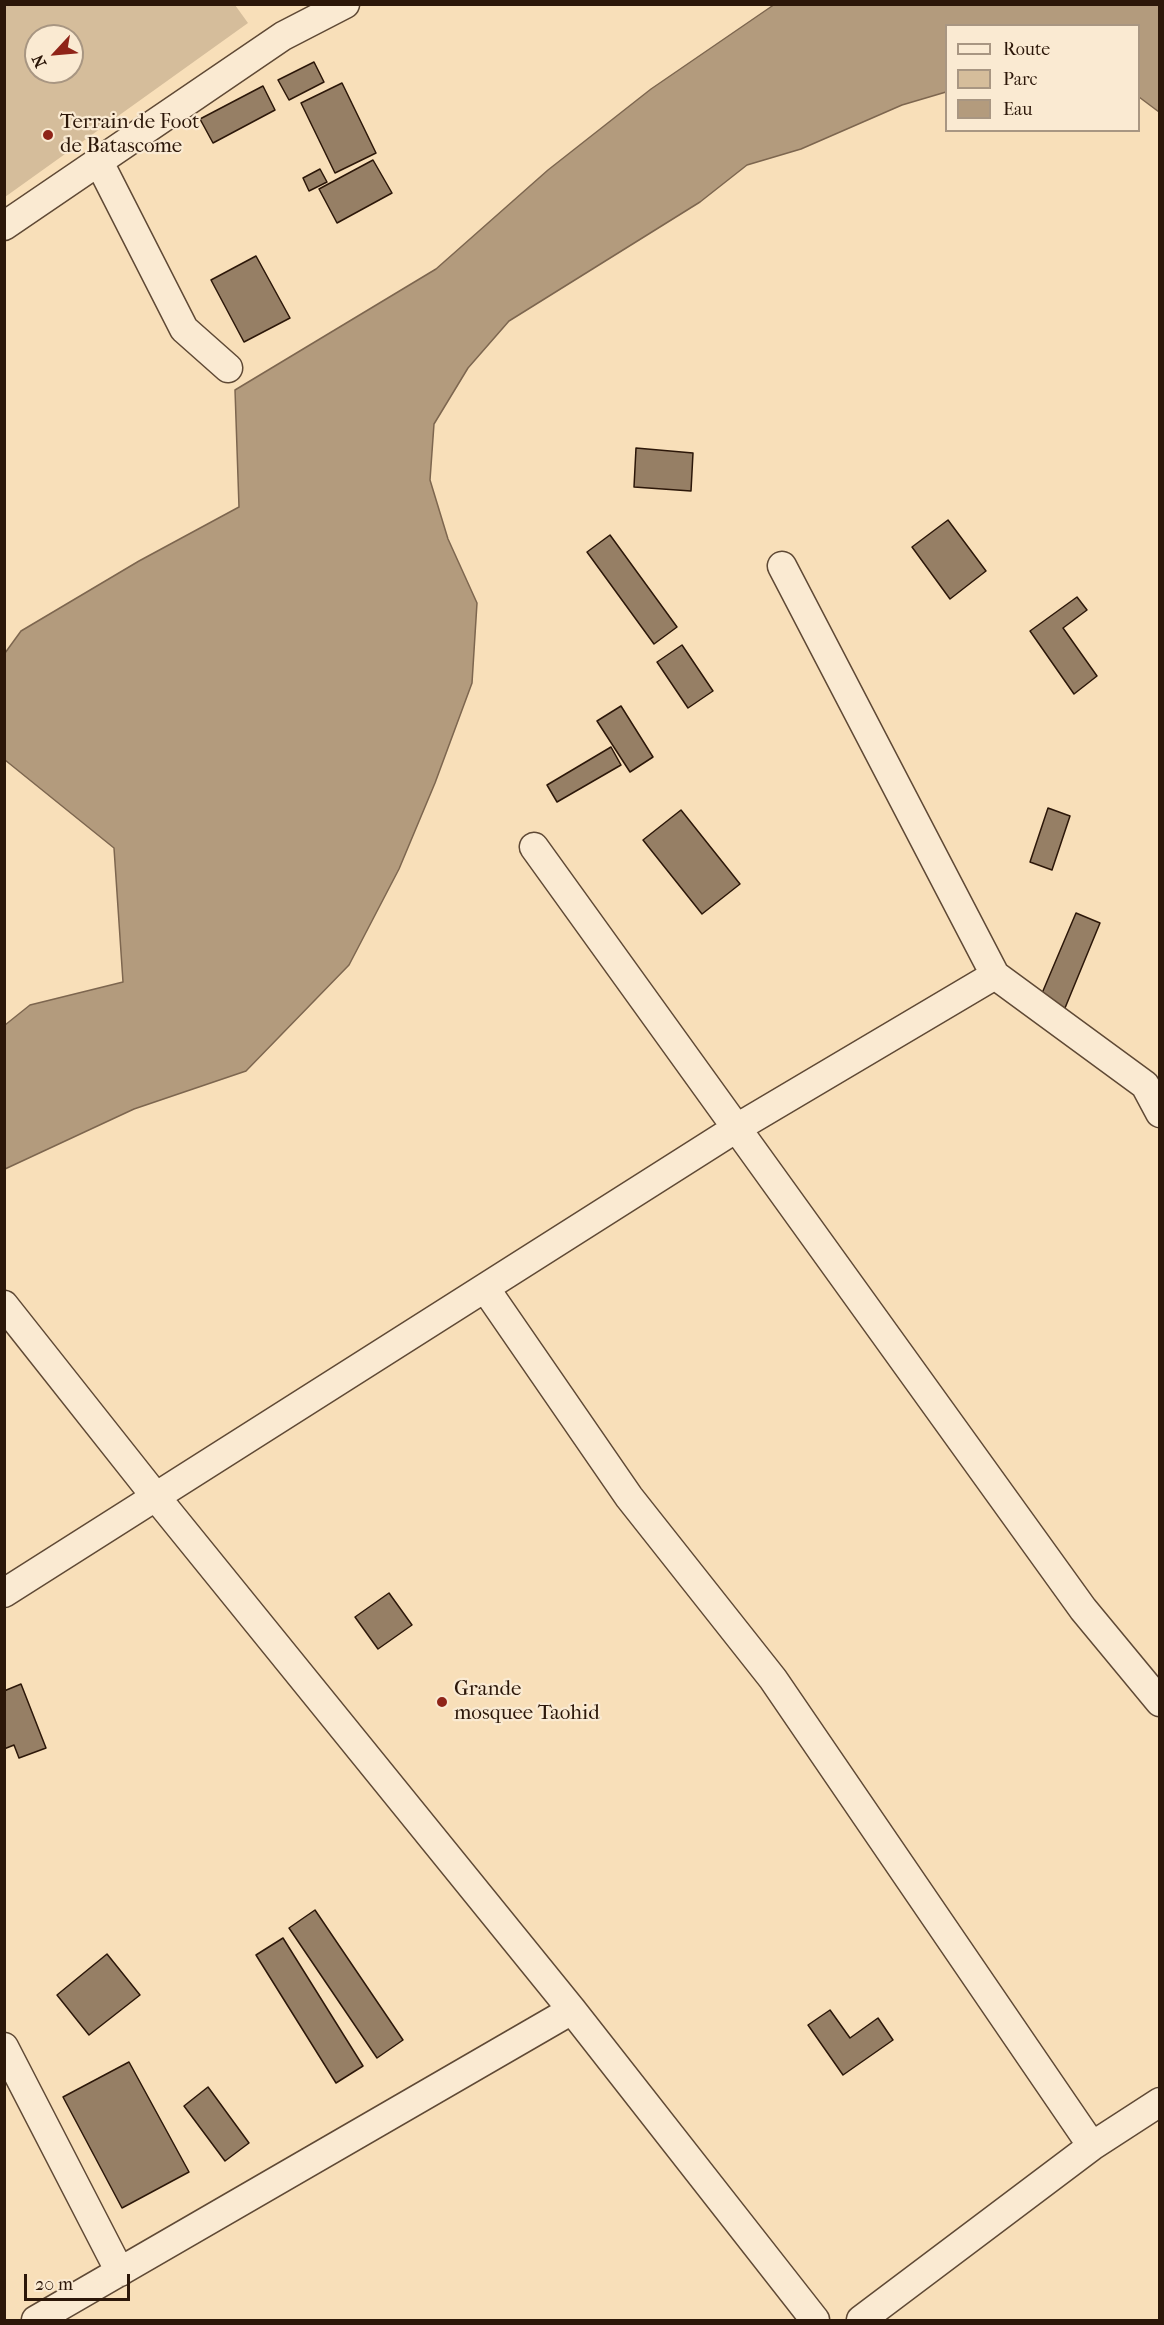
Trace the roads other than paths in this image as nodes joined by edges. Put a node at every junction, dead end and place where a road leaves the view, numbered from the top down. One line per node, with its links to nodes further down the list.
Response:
1 (345, 4): 2 (street)
2 (99, 162): 3 (street); 4 (street)
3 (4, 226)
4 (228, 368)
5 (782, 566): 7 (street)
6 (534, 847): 9 (street)
7 (995, 975): 8 (street); 9 (street)
8 (1160, 1113)
9 (735, 1129): 10 (street); 14 (street)
10 (485, 1288): 12 (street); 18 (street)
11 (4, 1305): 12 (street)
12 (156, 1497): 13 (street); 15 (street)
13 (4, 1593)
14 (1160, 1702)
15 (572, 2010): 19 (street); 21 (street)
16 (4, 2047): 19 (street)
17 (1160, 2102): 18 (street)
18 (1092, 2146): 22 (street)
19 (120, 2272): 20 (street)
20 (36, 2320)
21 (815, 2320)
22 (861, 2320)

